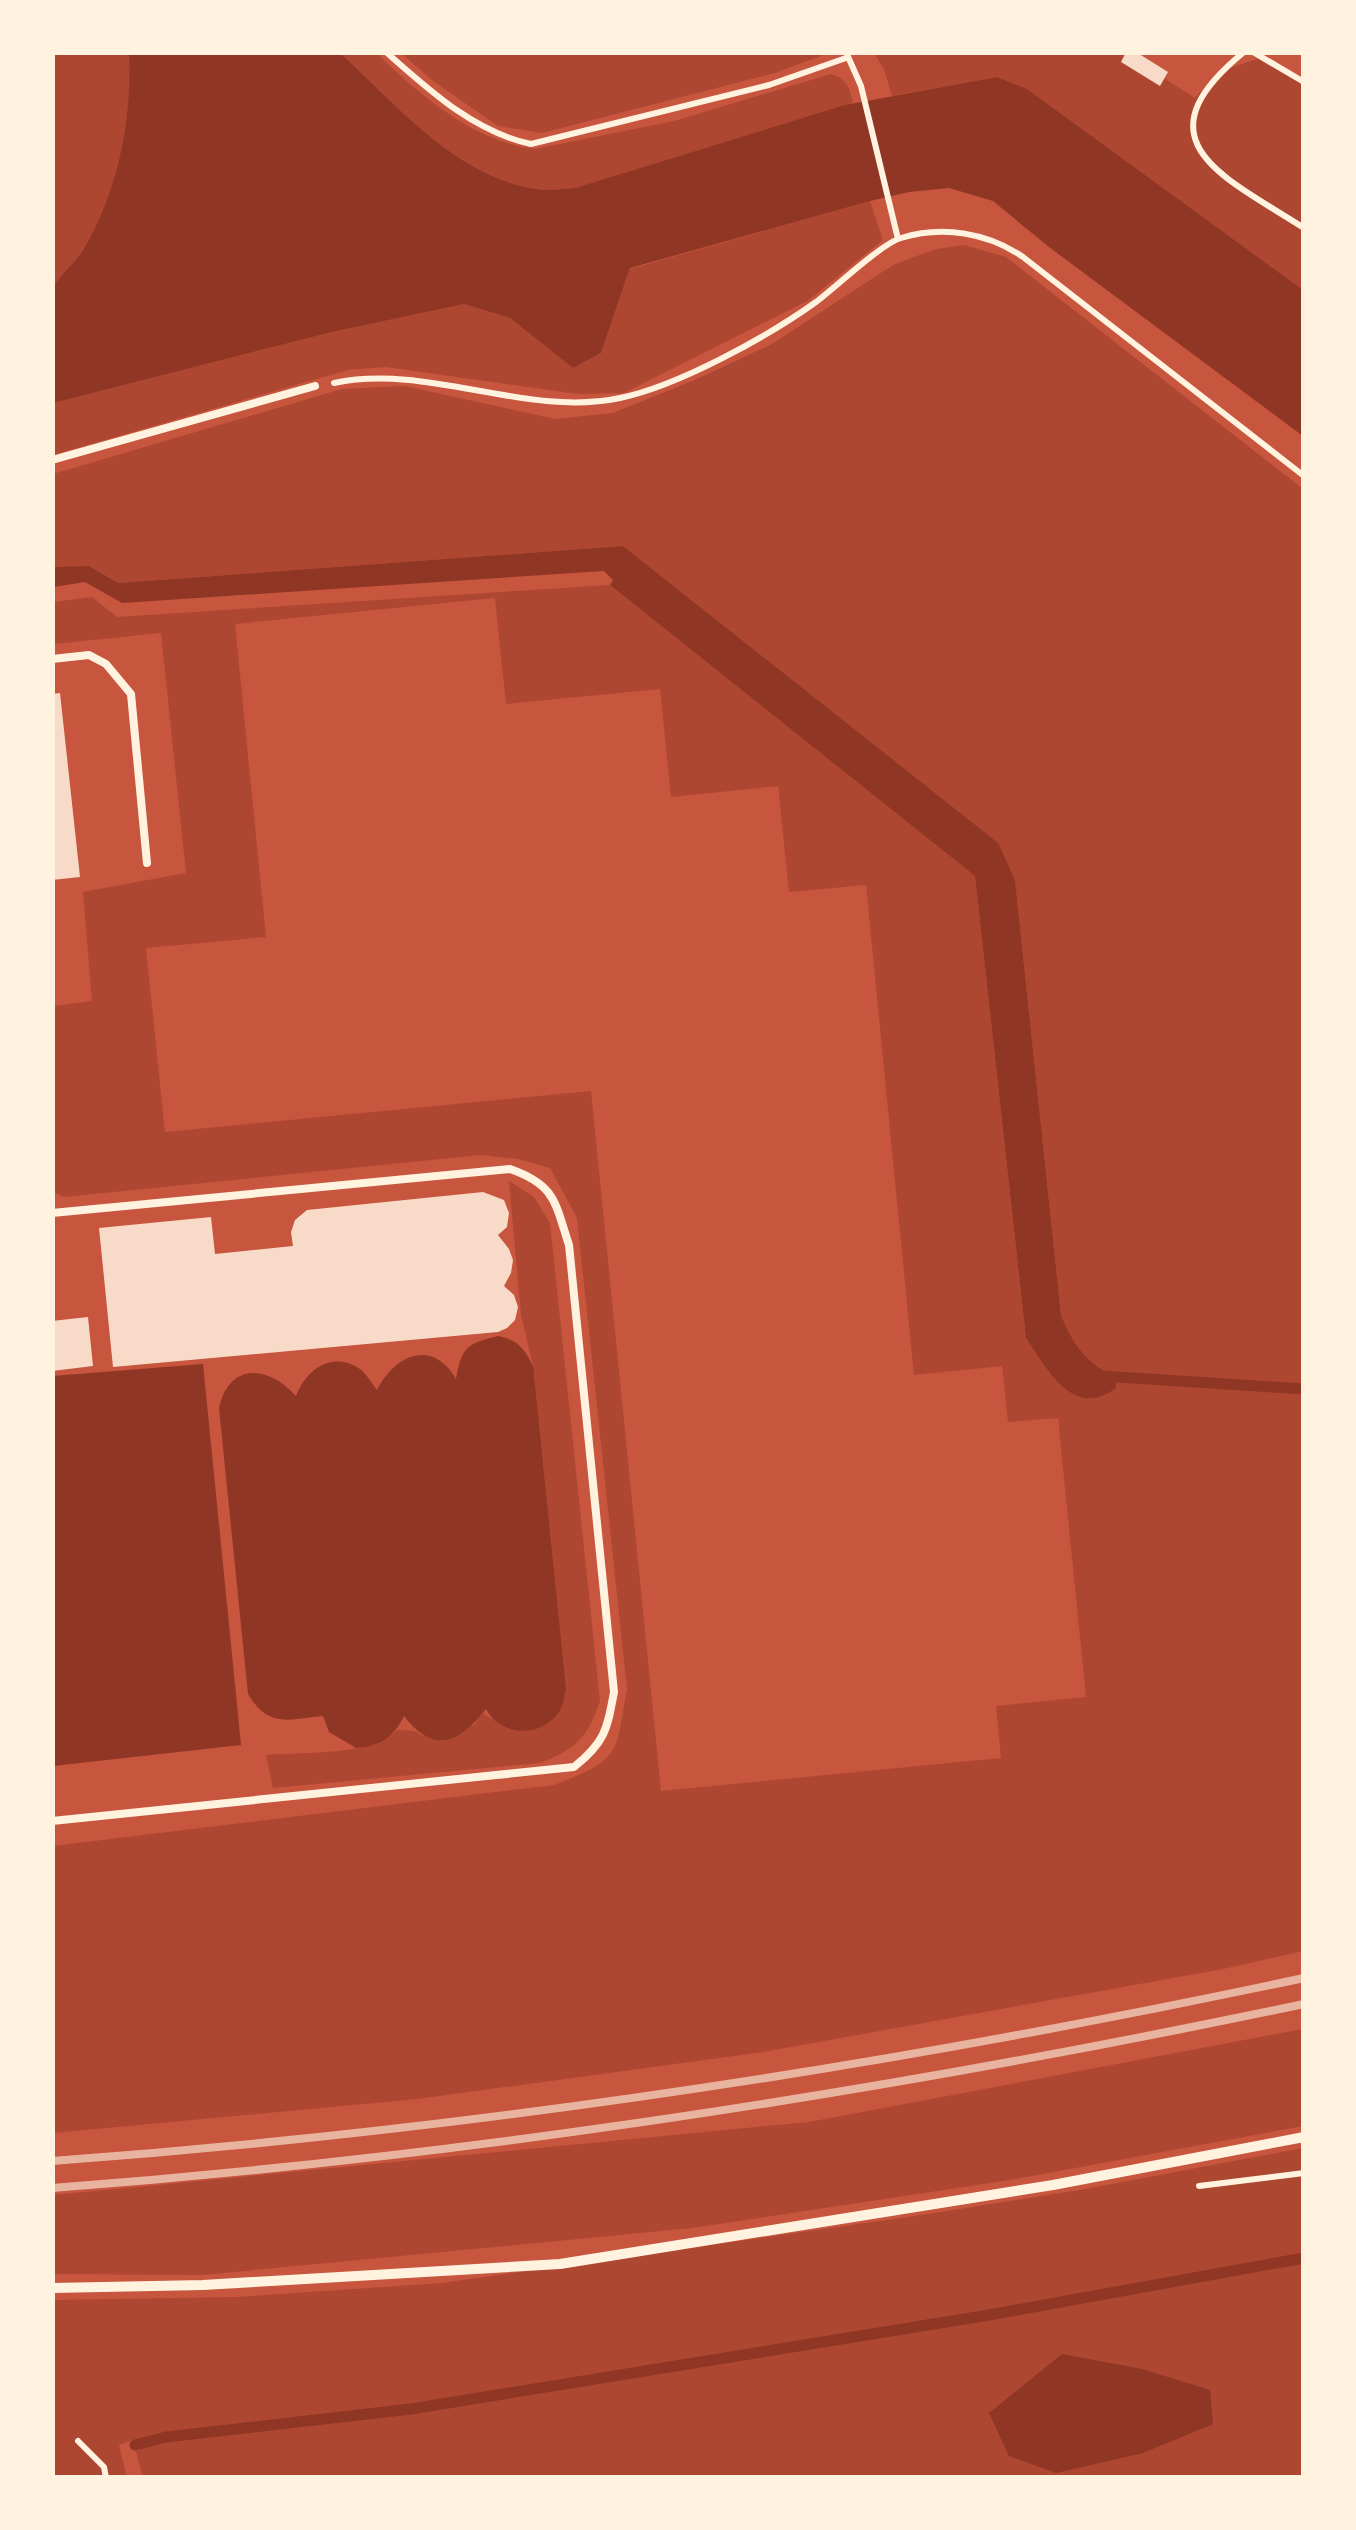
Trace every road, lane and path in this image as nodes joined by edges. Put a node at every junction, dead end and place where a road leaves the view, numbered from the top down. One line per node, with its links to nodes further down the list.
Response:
1 (386, 52): 4 (path)
2 (1244, 52): 6 (path)
3 (1253, 52): 5 (path)
4 (846, 56): 7 (path)
5 (1304, 82)
6 (1304, 228)
7 (898, 239): 8 (path); 10 (path)
8 (315, 386): 9 (lane)
9 (52, 460)
10 (1304, 476)
11 (52, 660): 12 (lane)
12 (147, 863)
13 (52, 1213): 14 (lane)
14 (52, 1821)
15 (1304, 2136): 16 (street)
16 (52, 2288)
17 (78, 2441): 18 (path)
18 (106, 2478)

